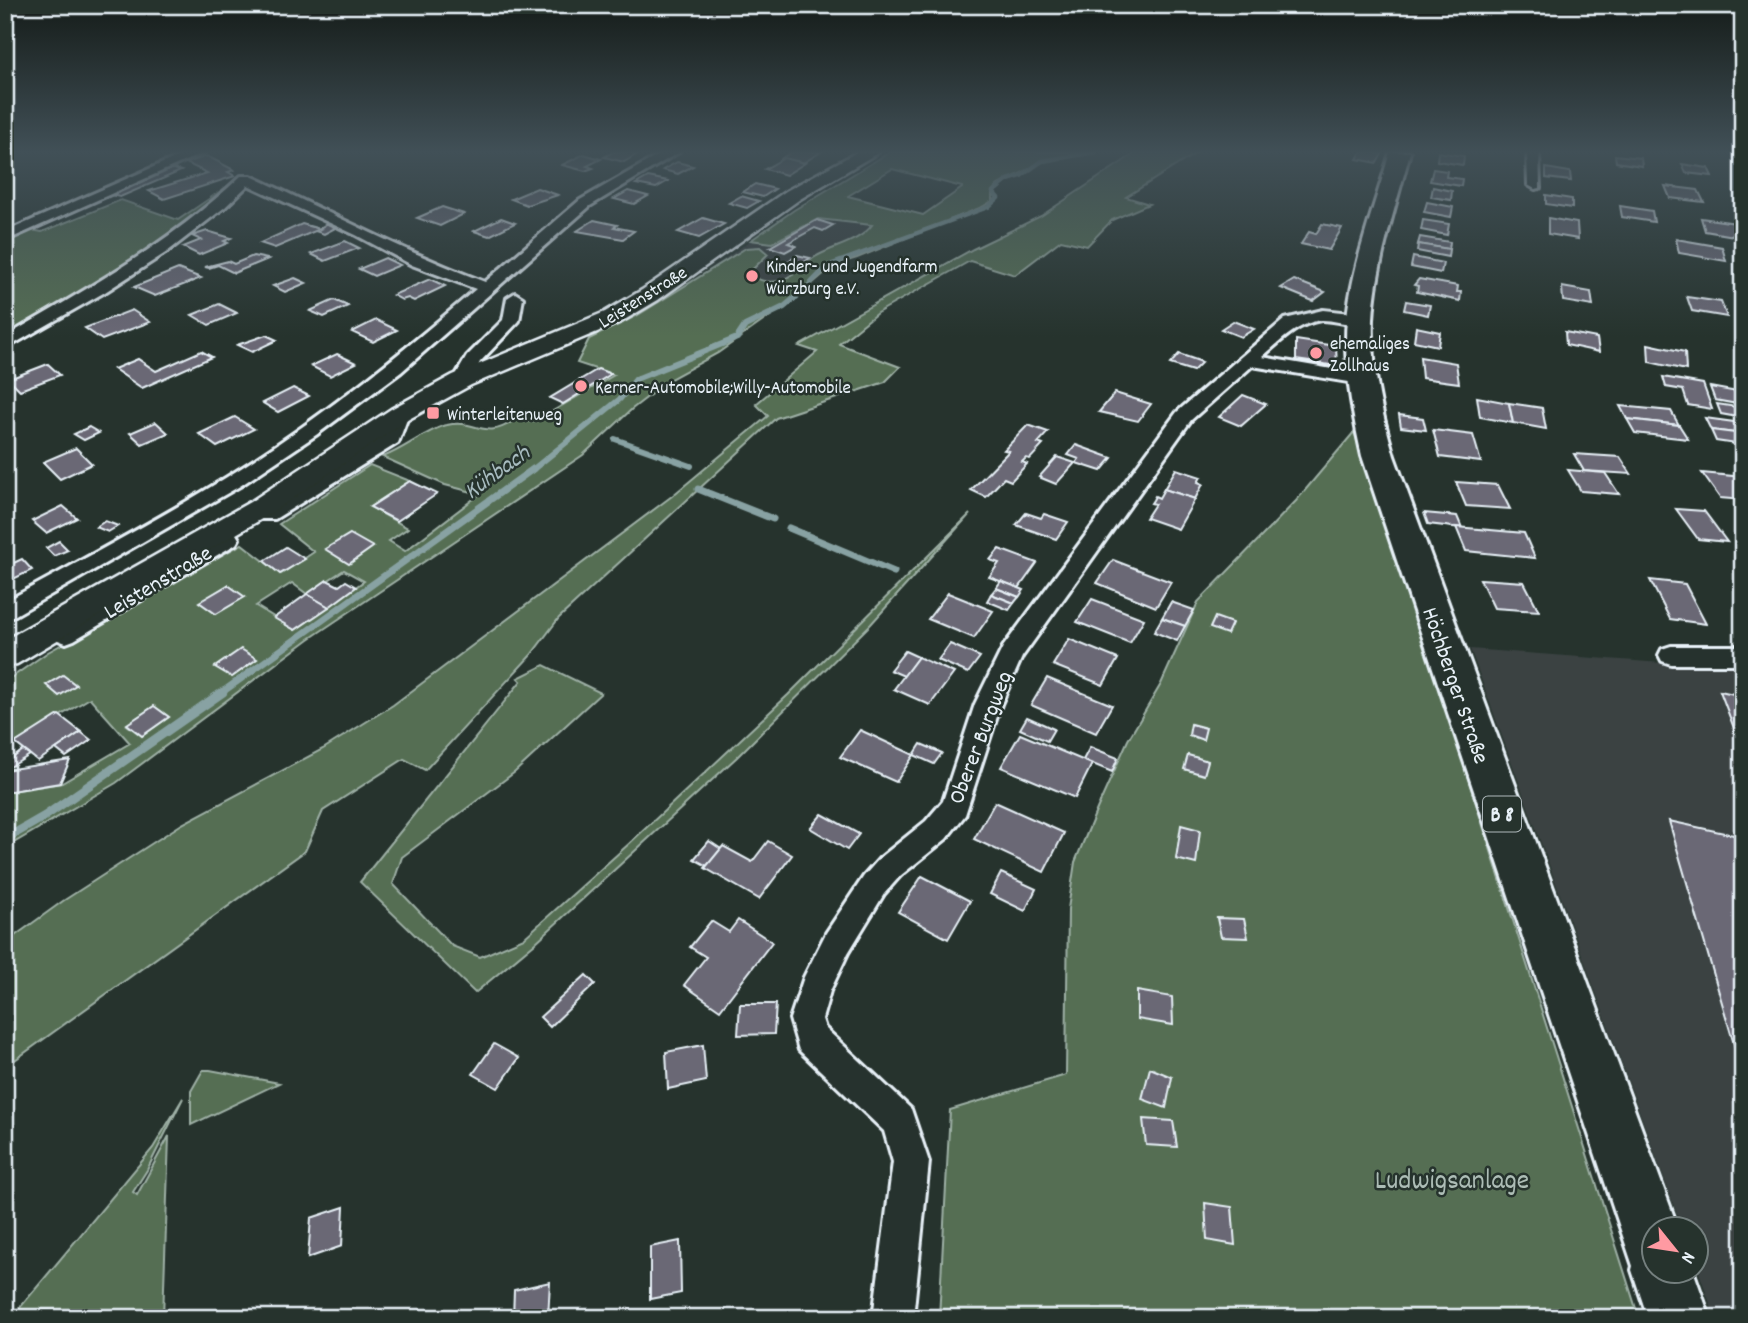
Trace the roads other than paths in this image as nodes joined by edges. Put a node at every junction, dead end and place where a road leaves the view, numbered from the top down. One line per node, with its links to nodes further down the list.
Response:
1 (58, 214): 7 (street)
2 (210, 214): 11 (street)
3 (321, 214): 8 (street)
4 (572, 214): 8 (street)
5 (766, 214): 14 (main road, Leistenstraße)
6 (1383, 214): 10 (main road, Höchberger Straße / B 8)
7 (5, 237)
8 (485, 288): 16 (street)
9 (515, 298): 14 (street)
10 (1360, 318): 12 (street, Oberer Burgweg); 13 (main road, Höchberger Straße / B 8)
11 (5, 344)
12 (1247, 360): 13 (street); 23 (street, Oberer Burgweg)
13 (1361, 379): 21 (main road, Höchberger Straße / B 8)
14 (461, 380): 15 (main road, Leistenstraße)
15 (400, 414): 17 (main road, Leistenstraße); 20 (street, Leistenstraße)
16 (5, 612)
17 (5, 655)
18 (1671, 655): 19 (street)
19 (1743, 655)
20 (5, 667)
21 (1643, 1214)
22 (1667, 1284): 24 (main road)
23 (893, 1318)
24 (1679, 1318)

